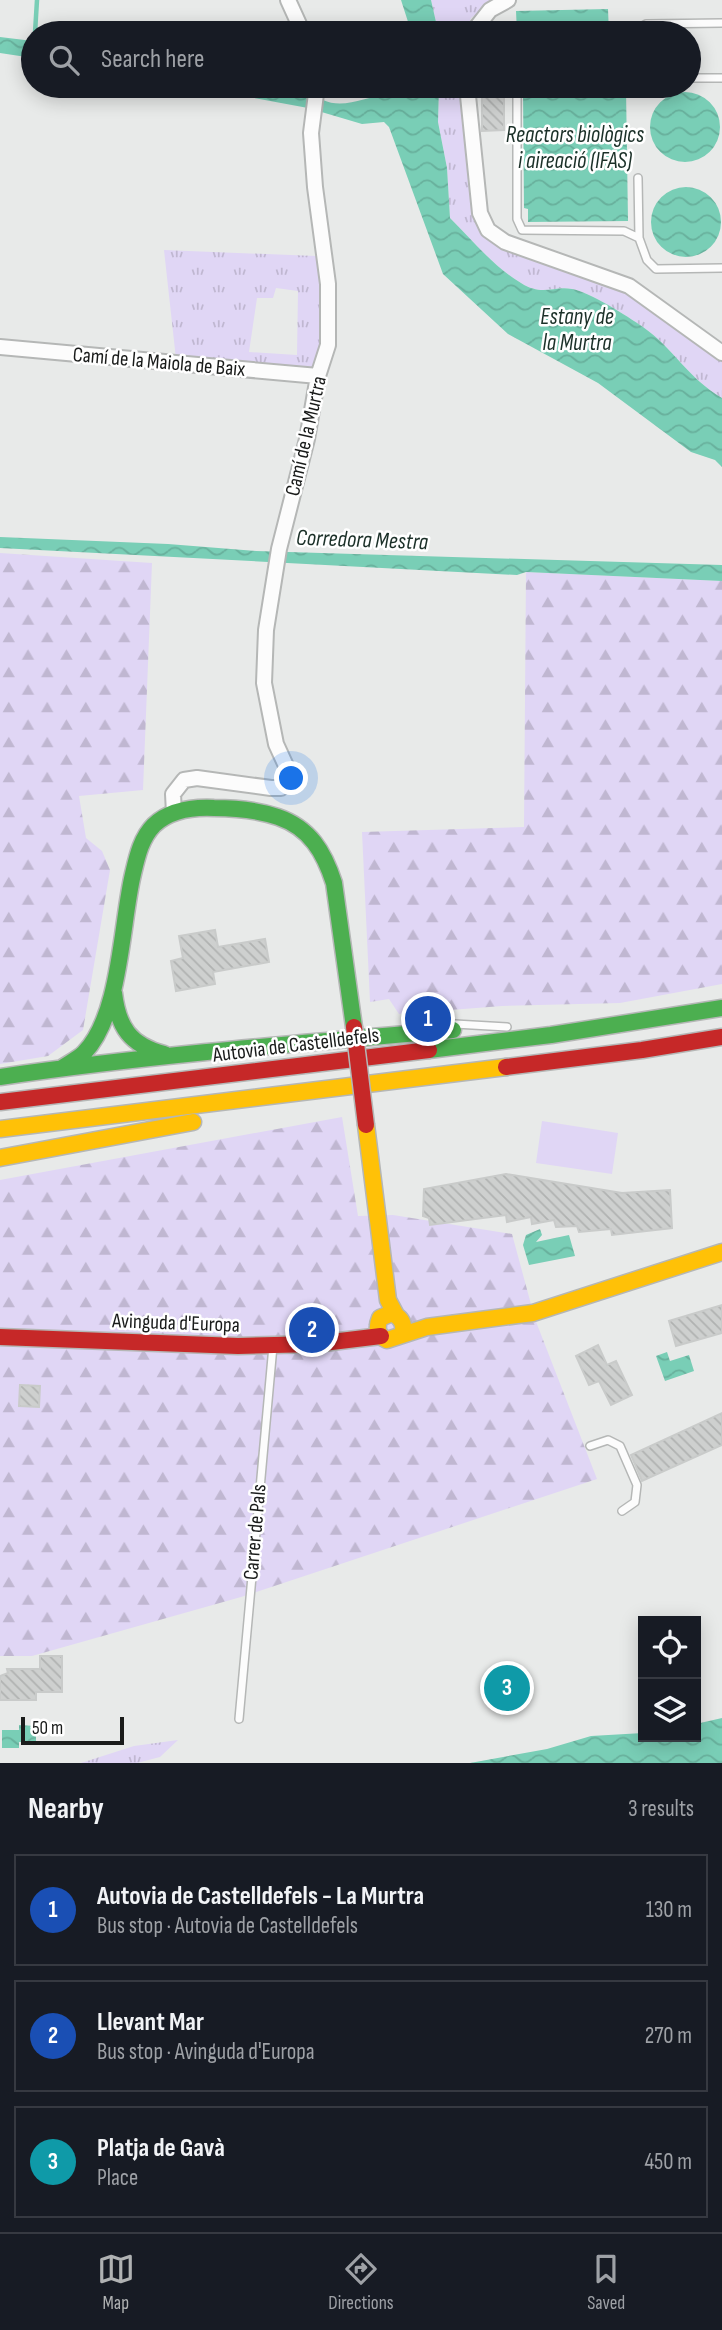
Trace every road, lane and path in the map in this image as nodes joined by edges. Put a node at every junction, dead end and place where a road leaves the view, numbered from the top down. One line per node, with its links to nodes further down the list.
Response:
1 (288, 0): 3 (street)
2 (508, 0): 4 (street)
3 (298, 21)
4 (481, 21)
5 (701, 23): 6 (lane)
6 (722, 23)
7 (701, 78): 8 (lane)
8 (722, 78)
9 (316, 98): 17 (street, Camí de la Murtra)
10 (468, 98): 16 (street)
11 (517, 98): 13 (lane)
12 (638, 178): 13 (lane)
13 (639, 238): 14 (lane)
14 (722, 268)
15 (0, 347): 17 (street, Camí de la Maiola de Baix)
16 (722, 354)
17 (318, 376): 18 (street, Camí de la Murtra)
18 (174, 813): 19 (main road); 31 (main road, bridge)
19 (113, 986): 23 (main road); 24 (main road)
20 (722, 1007): 21 (main road, Autovia de Castelldefels)
21 (675, 1016): 23 (main road); 27 (main road, Autovia de Castelldefels)
22 (722, 1037): 26 (main road)
23 (179, 1055): 24 (main road)
24 (62, 1068): 25 (main road)
25 (0, 1077)
26 (345, 1088): 28 (main road); 29 (main road)
27 (0, 1102)
28 (0, 1129)
29 (0, 1158)
30 (722, 1252): 32 (main road)
31 (387, 1300): 32 (main road); 33 (main road)
32 (400, 1323): 33 (main road); 33 (main road)
33 (379, 1326): 35 (main road, Avinguda d'Europa)
34 (0, 1337): 35 (main road, Avinguda d'Europa)
35 (273, 1346): 38 (lane, Carrer de Pals)
36 (590, 1446): 37 (lane)
37 (622, 1511)
38 (239, 1719)

